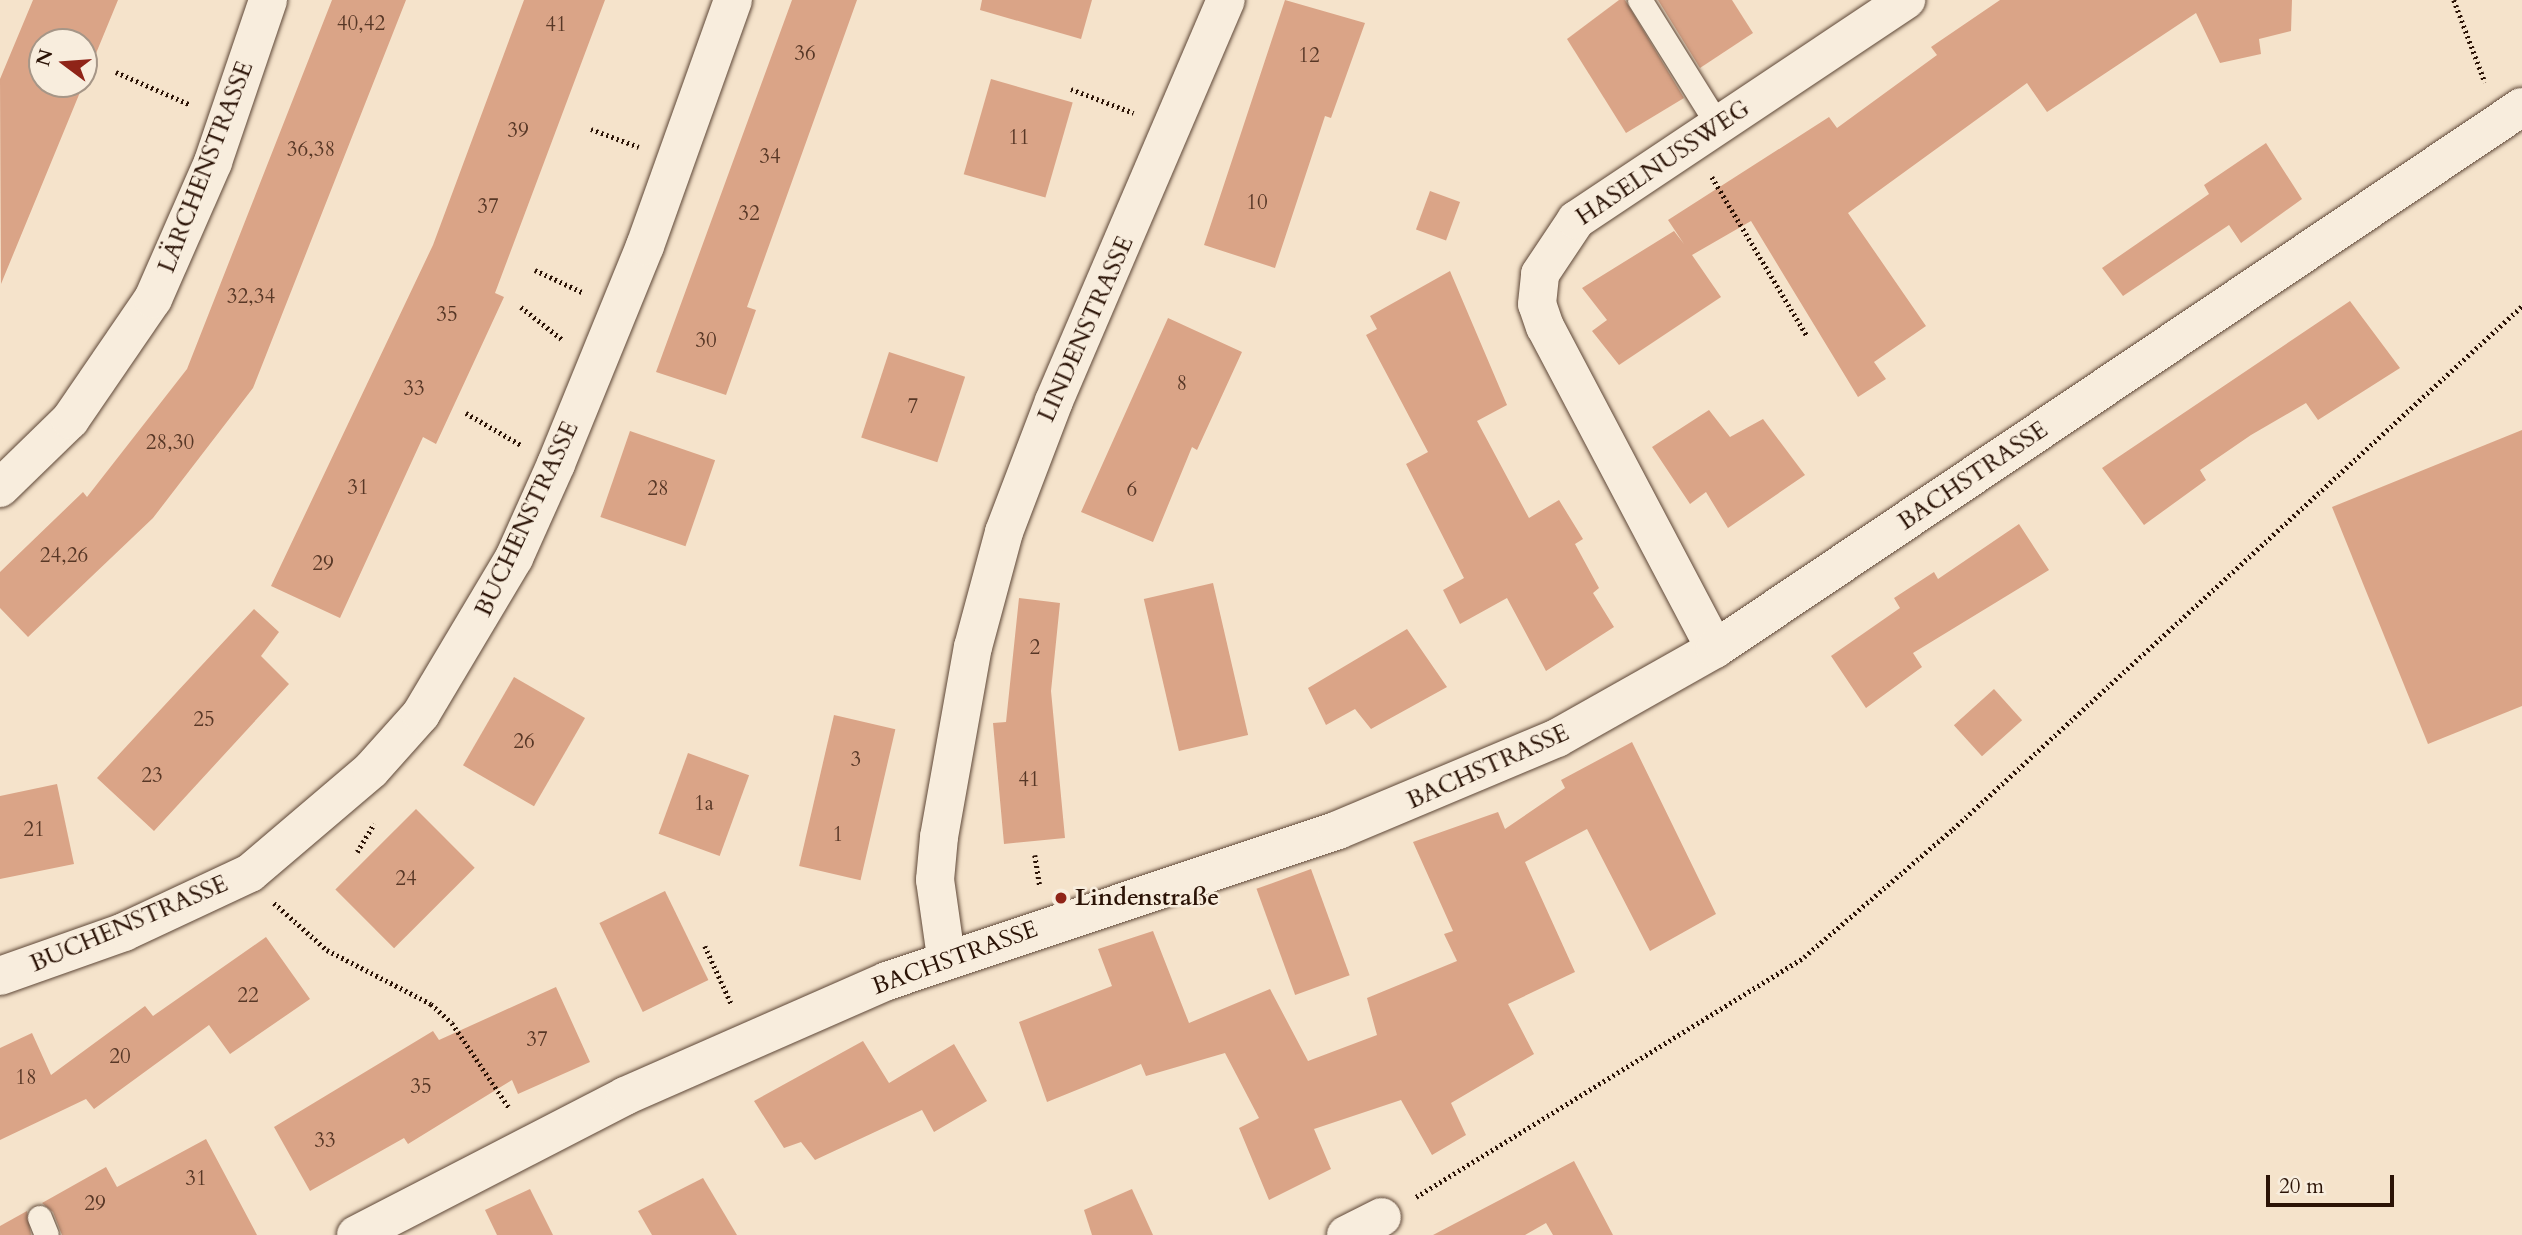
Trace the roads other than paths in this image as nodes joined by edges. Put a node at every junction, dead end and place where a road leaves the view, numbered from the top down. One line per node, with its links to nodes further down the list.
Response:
1 (268, 0): 8 (street, LÄRCHENSTRASSE)
2 (733, 0): 11 (street, BUCHENSTRASSE)
3 (1226, 0): 10 (street, LINDENSTRASSE)
4 (1640, 0): 7 (lane)
5 (1906, 0): 7 (street, HASELNUSSWEG)
6 (2511, 114): 9 (street, BACHSTRASSE)
7 (1705, 134): 9 (street, HASELNUSSWEG)
8 (0, 488)
9 (1715, 649): 10 (street, BACHSTRASSE)
10 (946, 957): 13 (street, BACHSTRASSE)
11 (0, 976)
12 (1382, 1217): 14 (street)
13 (356, 1235)
14 (1346, 1235)

